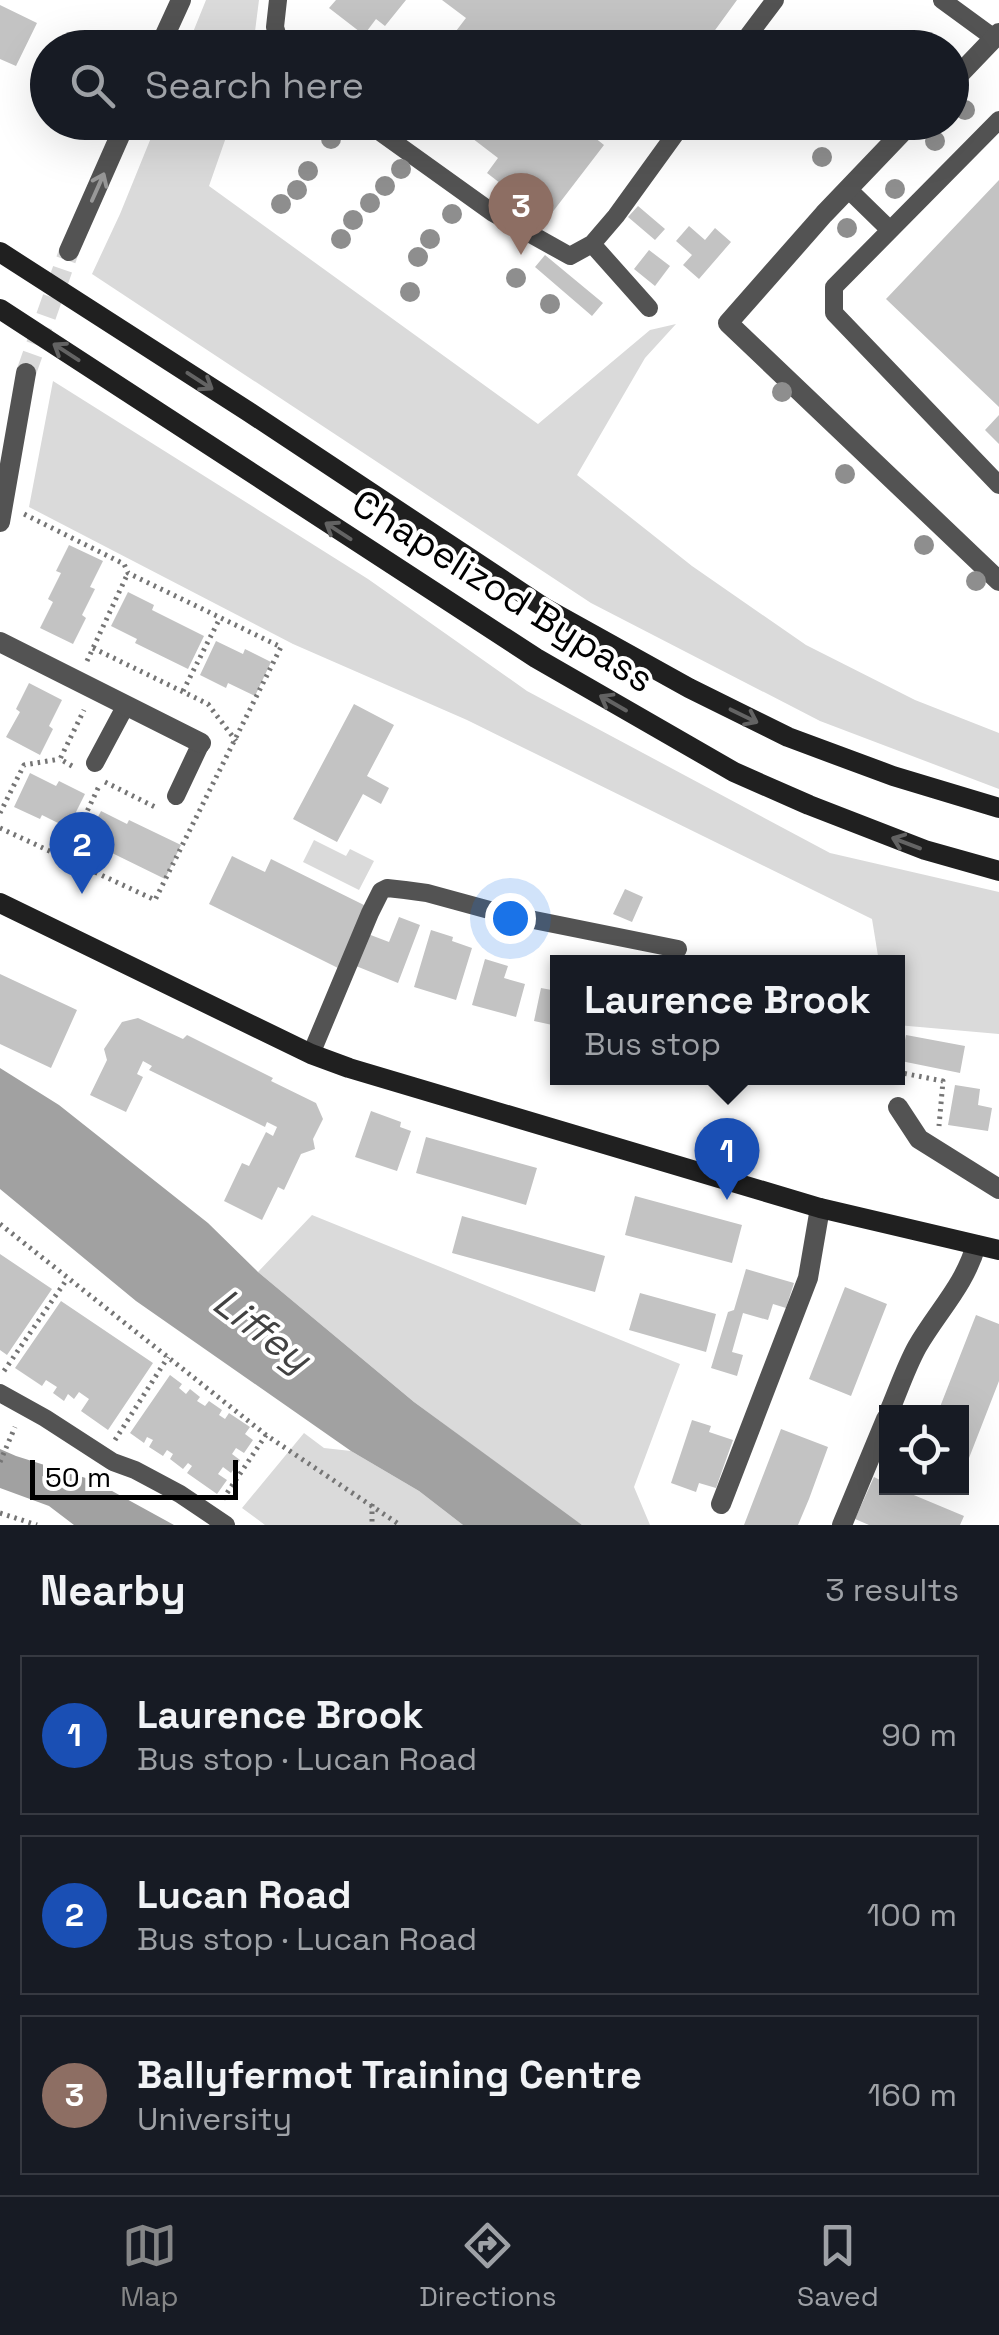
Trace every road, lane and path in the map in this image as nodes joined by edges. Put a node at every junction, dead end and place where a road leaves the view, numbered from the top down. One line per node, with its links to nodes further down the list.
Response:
1 (181, 0): 5 (street)
2 (278, 0): 6 (lane)
3 (775, 0): 7 (lane)
4 (942, 0): 8 (lane)
5 (168, 30)
6 (277, 30)
7 (753, 30)
8 (996, 36): 9 (street)
9 (969, 64)
10 (999, 120): 16 (lane)
11 (118, 140): 18 (street, one-way to 11)
12 (391, 140): 17 (lane)
13 (671, 140): 17 (lane)
14 (895, 140): 15 (street)
15 (848, 189): 16 (lane); 26 (street)
16 (890, 230): 23 (lane)
17 (592, 244): 20 (lane)
18 (70, 251)
19 (0, 252): 38 (main road, Chapelizod Bypass, one-way to 38)
20 (649, 308)
21 (0, 309): 42 (main road, Chapelizod Bypass, one-way to 21)
22 (26, 373): 24 (street)
23 (999, 484)
24 (2, 513): 25 (path)
25 (128, 574): 27 (path); 29 (path)
26 (999, 581)
27 (220, 618): 31 (path); 33 (path)
28 (0, 642): 30 (street)
29 (93, 648): 30 (path); 31 (path)
30 (77, 681): 32 (street)
31 (182, 692): 33 (path)
32 (126, 705): 34 (street); 36 (lane)
33 (236, 741): 41 (path)
34 (201, 743): 37 (lane)
35 (60, 760): 39 (path)
36 (98, 772): 41 (path)
37 (176, 796)
38 (999, 808)
39 (0, 812)
40 (0, 828): 41 (path)
41 (64, 858)
42 (999, 872)
43 (0, 903): 45 (main road)
44 (678, 949): 45 (lane)
45 (312, 1054): 50 (main road)
46 (905, 1074): 48 (path)
47 (898, 1106): 49 (street)
48 (939, 1126)
49 (999, 1189)
50 (820, 1208): 52 (main road); 64 (street)
51 (0, 1224): 54 (path)
52 (976, 1245): 53 (main road); 58 (street)
53 (999, 1250)
54 (68, 1278): 55 (path); 56 (path)
55 (168, 1357): 61 (path); 63 (path)
56 (4, 1371)
57 (0, 1393): 67 (lane)
58 (893, 1405)
59 (14, 1431): 62 (path)
60 (879, 1437): 70 (street)
61 (113, 1442)
62 (0, 1462)
63 (372, 1504): 68 (path); 69 (path)
64 (722, 1504)
65 (0, 1513): 66 (path)
66 (36, 1525)
67 (226, 1525)
68 (372, 1525)
69 (400, 1525)
70 (842, 1525)

